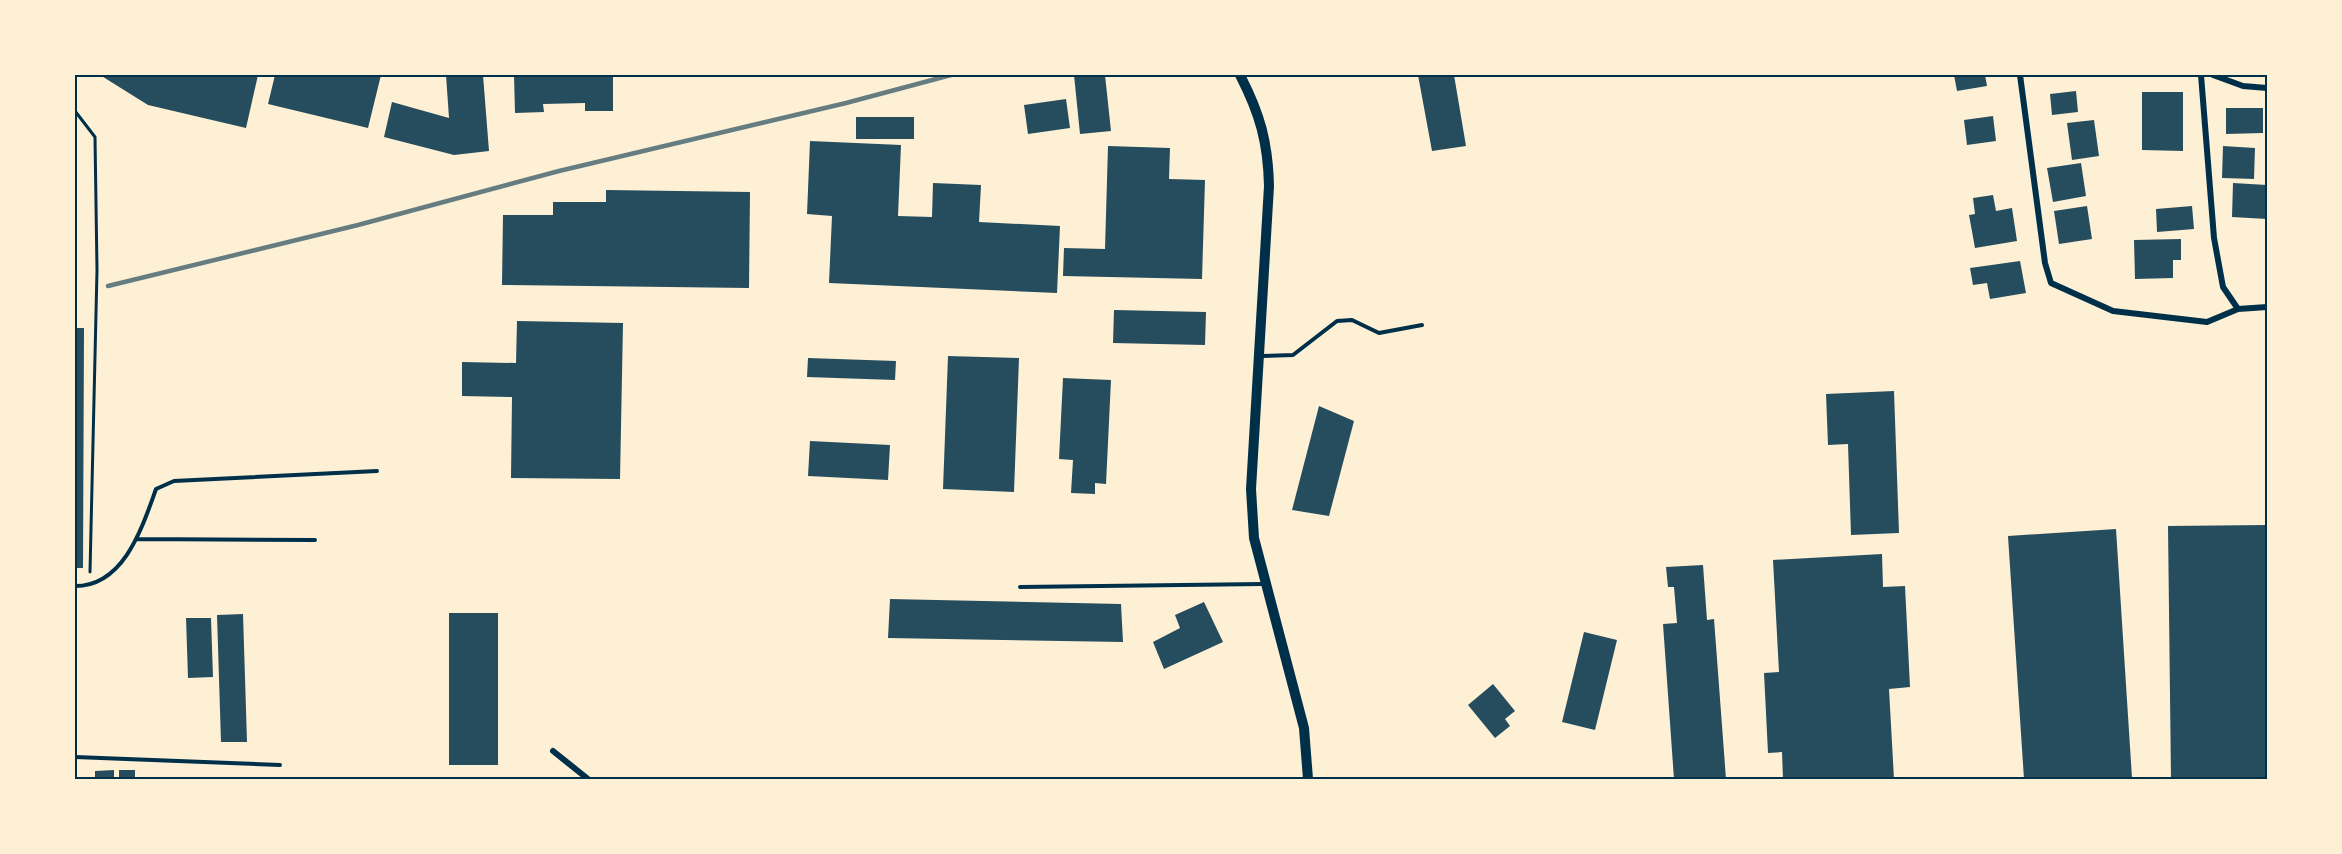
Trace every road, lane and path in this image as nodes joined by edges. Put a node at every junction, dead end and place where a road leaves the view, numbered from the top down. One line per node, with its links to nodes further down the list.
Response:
1 (1240, 75): 10 (main road)
2 (2020, 75): 8 (street)
3 (2201, 75): 8 (street)
4 (2213, 75): 5 (street)
5 (2267, 88)
6 (75, 111): 16 (path)
7 (2267, 307): 8 (street)
8 (2238, 309)
9 (1422, 325): 10 (lane)
10 (1259, 356): 14 (main road)
11 (377, 471): 12 (lane)
12 (136, 539): 13 (lane); 16 (lane)
13 (315, 540)
14 (1267, 584): 17 (lane); 22 (main road)
15 (75, 586): 16 (lane)
16 (89, 586)
17 (1020, 587)
18 (553, 752): 21 (street)
19 (75, 757): 20 (lane)
20 (280, 765)
21 (588, 779)
22 (1308, 779)

